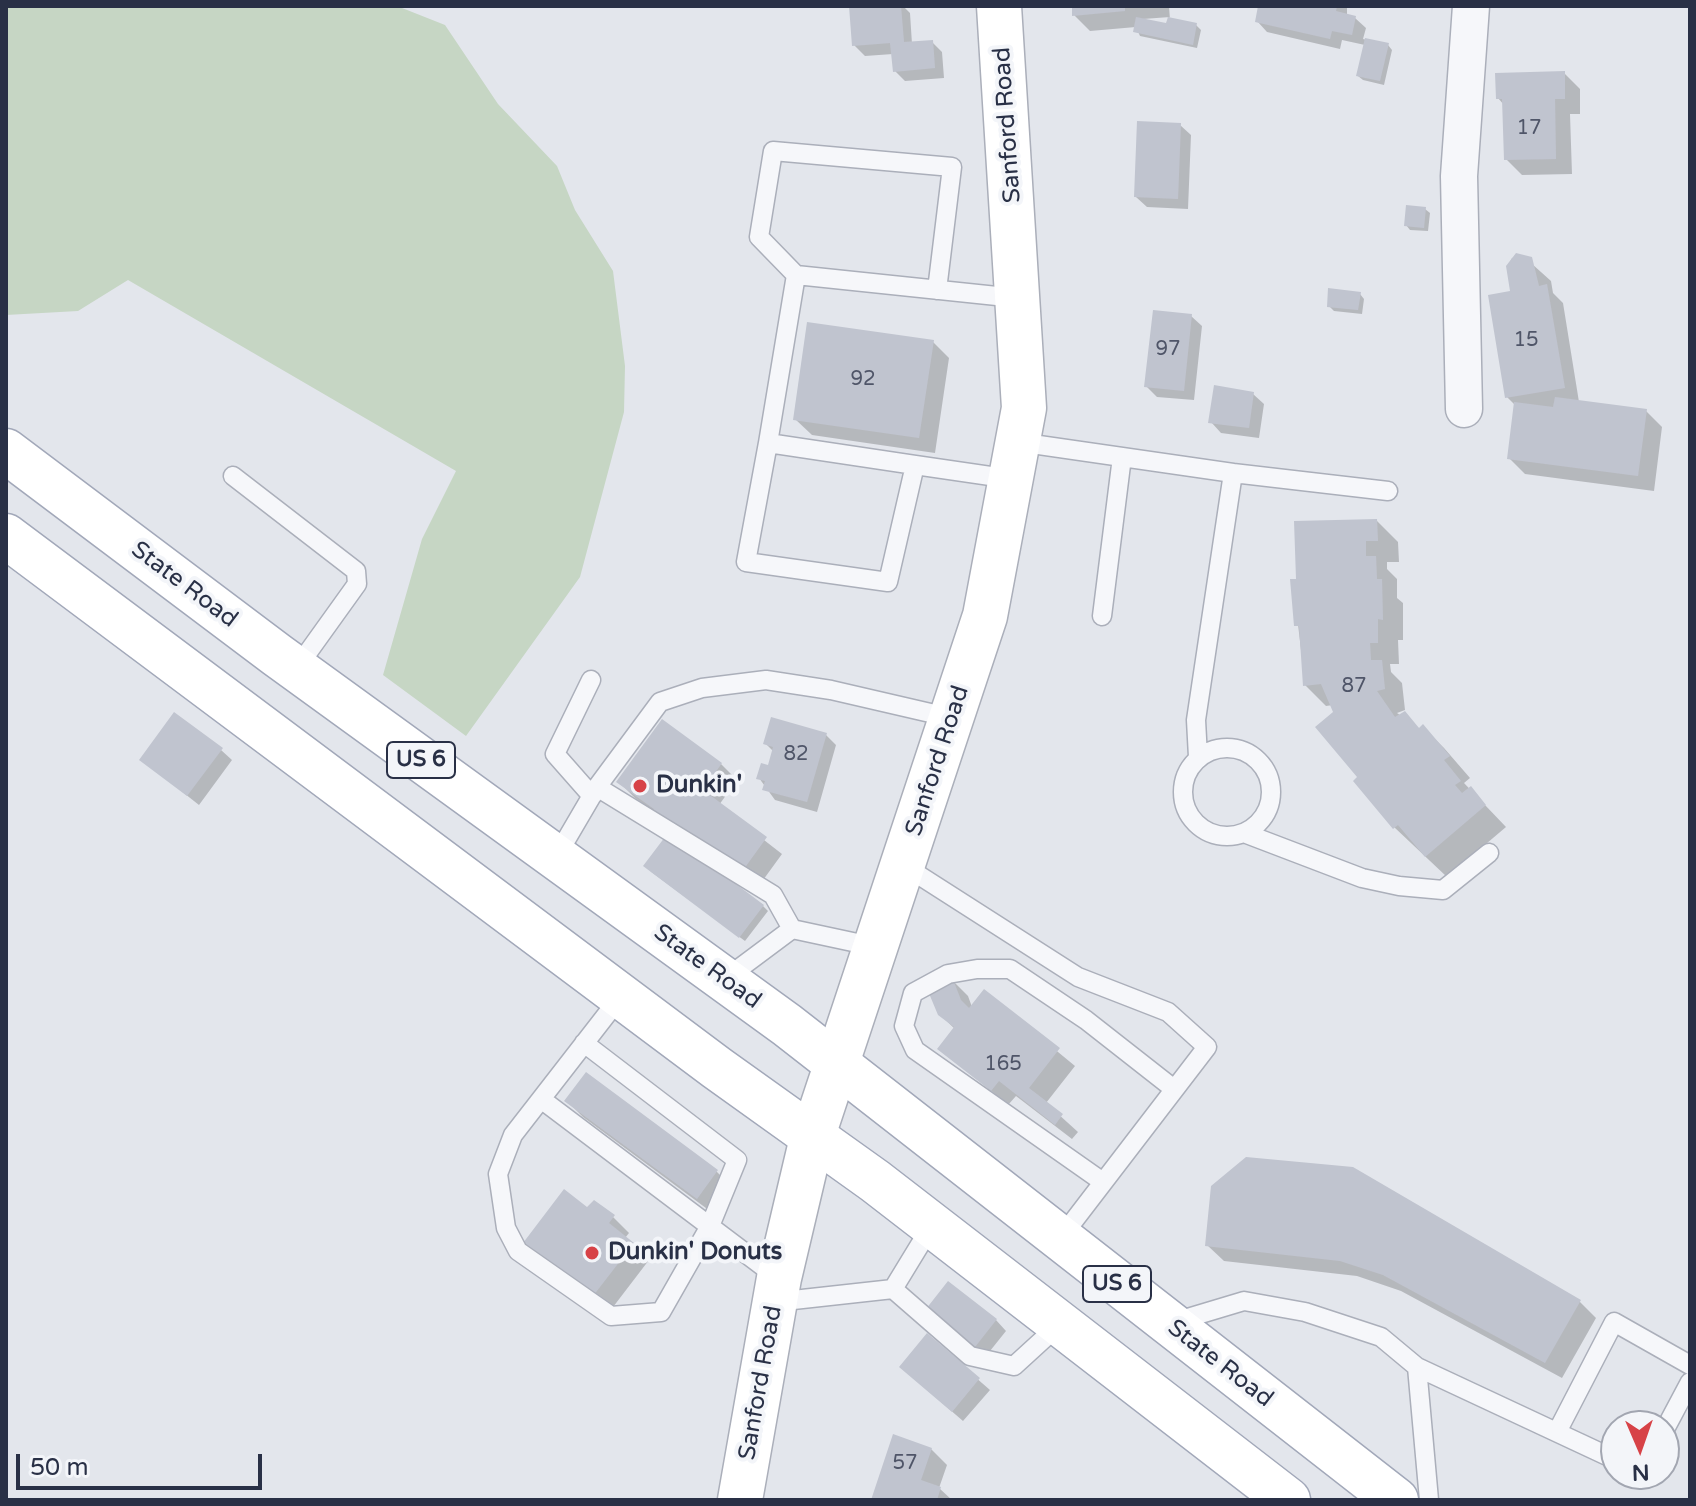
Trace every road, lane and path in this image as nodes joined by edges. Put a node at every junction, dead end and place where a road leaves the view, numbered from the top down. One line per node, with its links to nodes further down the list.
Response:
1 (999, 6): 5 (main road, Sanford Road)
2 (1471, 6): 6 (street)
3 (796, 275): 4 (lane); 4 (lane); 7 (lane)
4 (937, 290): 5 (lane)
5 (1019, 298): 10 (main road, Sanford Road)
6 (1464, 409)
7 (768, 443): 11 (lane); 11 (lane)
8 (6, 451): 17 (main road, State Road / US 6)
9 (1122, 457): 10 (lane); 12 (lane); 16 (lane)
10 (1014, 461): 11 (lane); 19 (main road, Sanford Road)
11 (915, 465)
12 (1233, 473): 14 (lane); 20 (lane)
13 (233, 476): 17 (lane)
14 (1388, 491)
15 (6, 536): 29 (main road, US 6)
16 (1102, 616)
17 (296, 669): 24 (main road, State Road / US 6)
18 (591, 680): 21 (lane)
19 (952, 718): 21 (lane); 25 (main road, Sanford Road)
20 (1198, 757): 22 (lane); 22 (lane)
21 (595, 791): 24 (lane); 26 (lane)
22 (1244, 833): 23 (lane)
23 (1489, 853)
24 (556, 857): 28 (main road, State Road / US 6)
25 (903, 865): 27 (main road, Sanford Road); 32 (lane)
26 (792, 929): 27 (lane); 28 (lane)
27 (876, 947): 31 (main road, Sanford Road)
28 (724, 980): 31 (main road, State Road / US 6)
29 (621, 996): 30 (lane); 34 (main road, US 6)
30 (584, 1043): 33 (lane); 37 (lane)
31 (838, 1066): 34 (main road, Sanford Road); 38 (main road, State Road / US 6)
32 (1174, 1089): 35 (lane); 35 (lane)
33 (541, 1099): 37 (lane); 37 (lane)
34 (812, 1138): 36 (main road, US 6); 40 (main road, Sanford Road)
35 (1103, 1182): 38 (lane)
36 (932, 1225): 39 (lane); 41 (main road, US 6)
37 (710, 1226): 40 (lane)
38 (1059, 1240): 42 (main road, State Road / US 6)
39 (893, 1289): 40 (lane); 41 (lane)
40 (777, 1290): 49 (main road, Sanford Road)
41 (1060, 1324): 50 (main road, US 6)
42 (1169, 1325): 44 (lane); 51 (main road, State Road / US 6)
43 (1690, 1365): 47 (lane)
44 (1417, 1367): 47 (lane); 52 (lane)
45 (1690, 1382): 46 (lane)
46 (1675, 1410)
47 (1557, 1432): 48 (lane)
48 (1600, 1452)
49 (740, 1500)
50 (1288, 1500)
51 (1396, 1500)
52 (1429, 1500)

